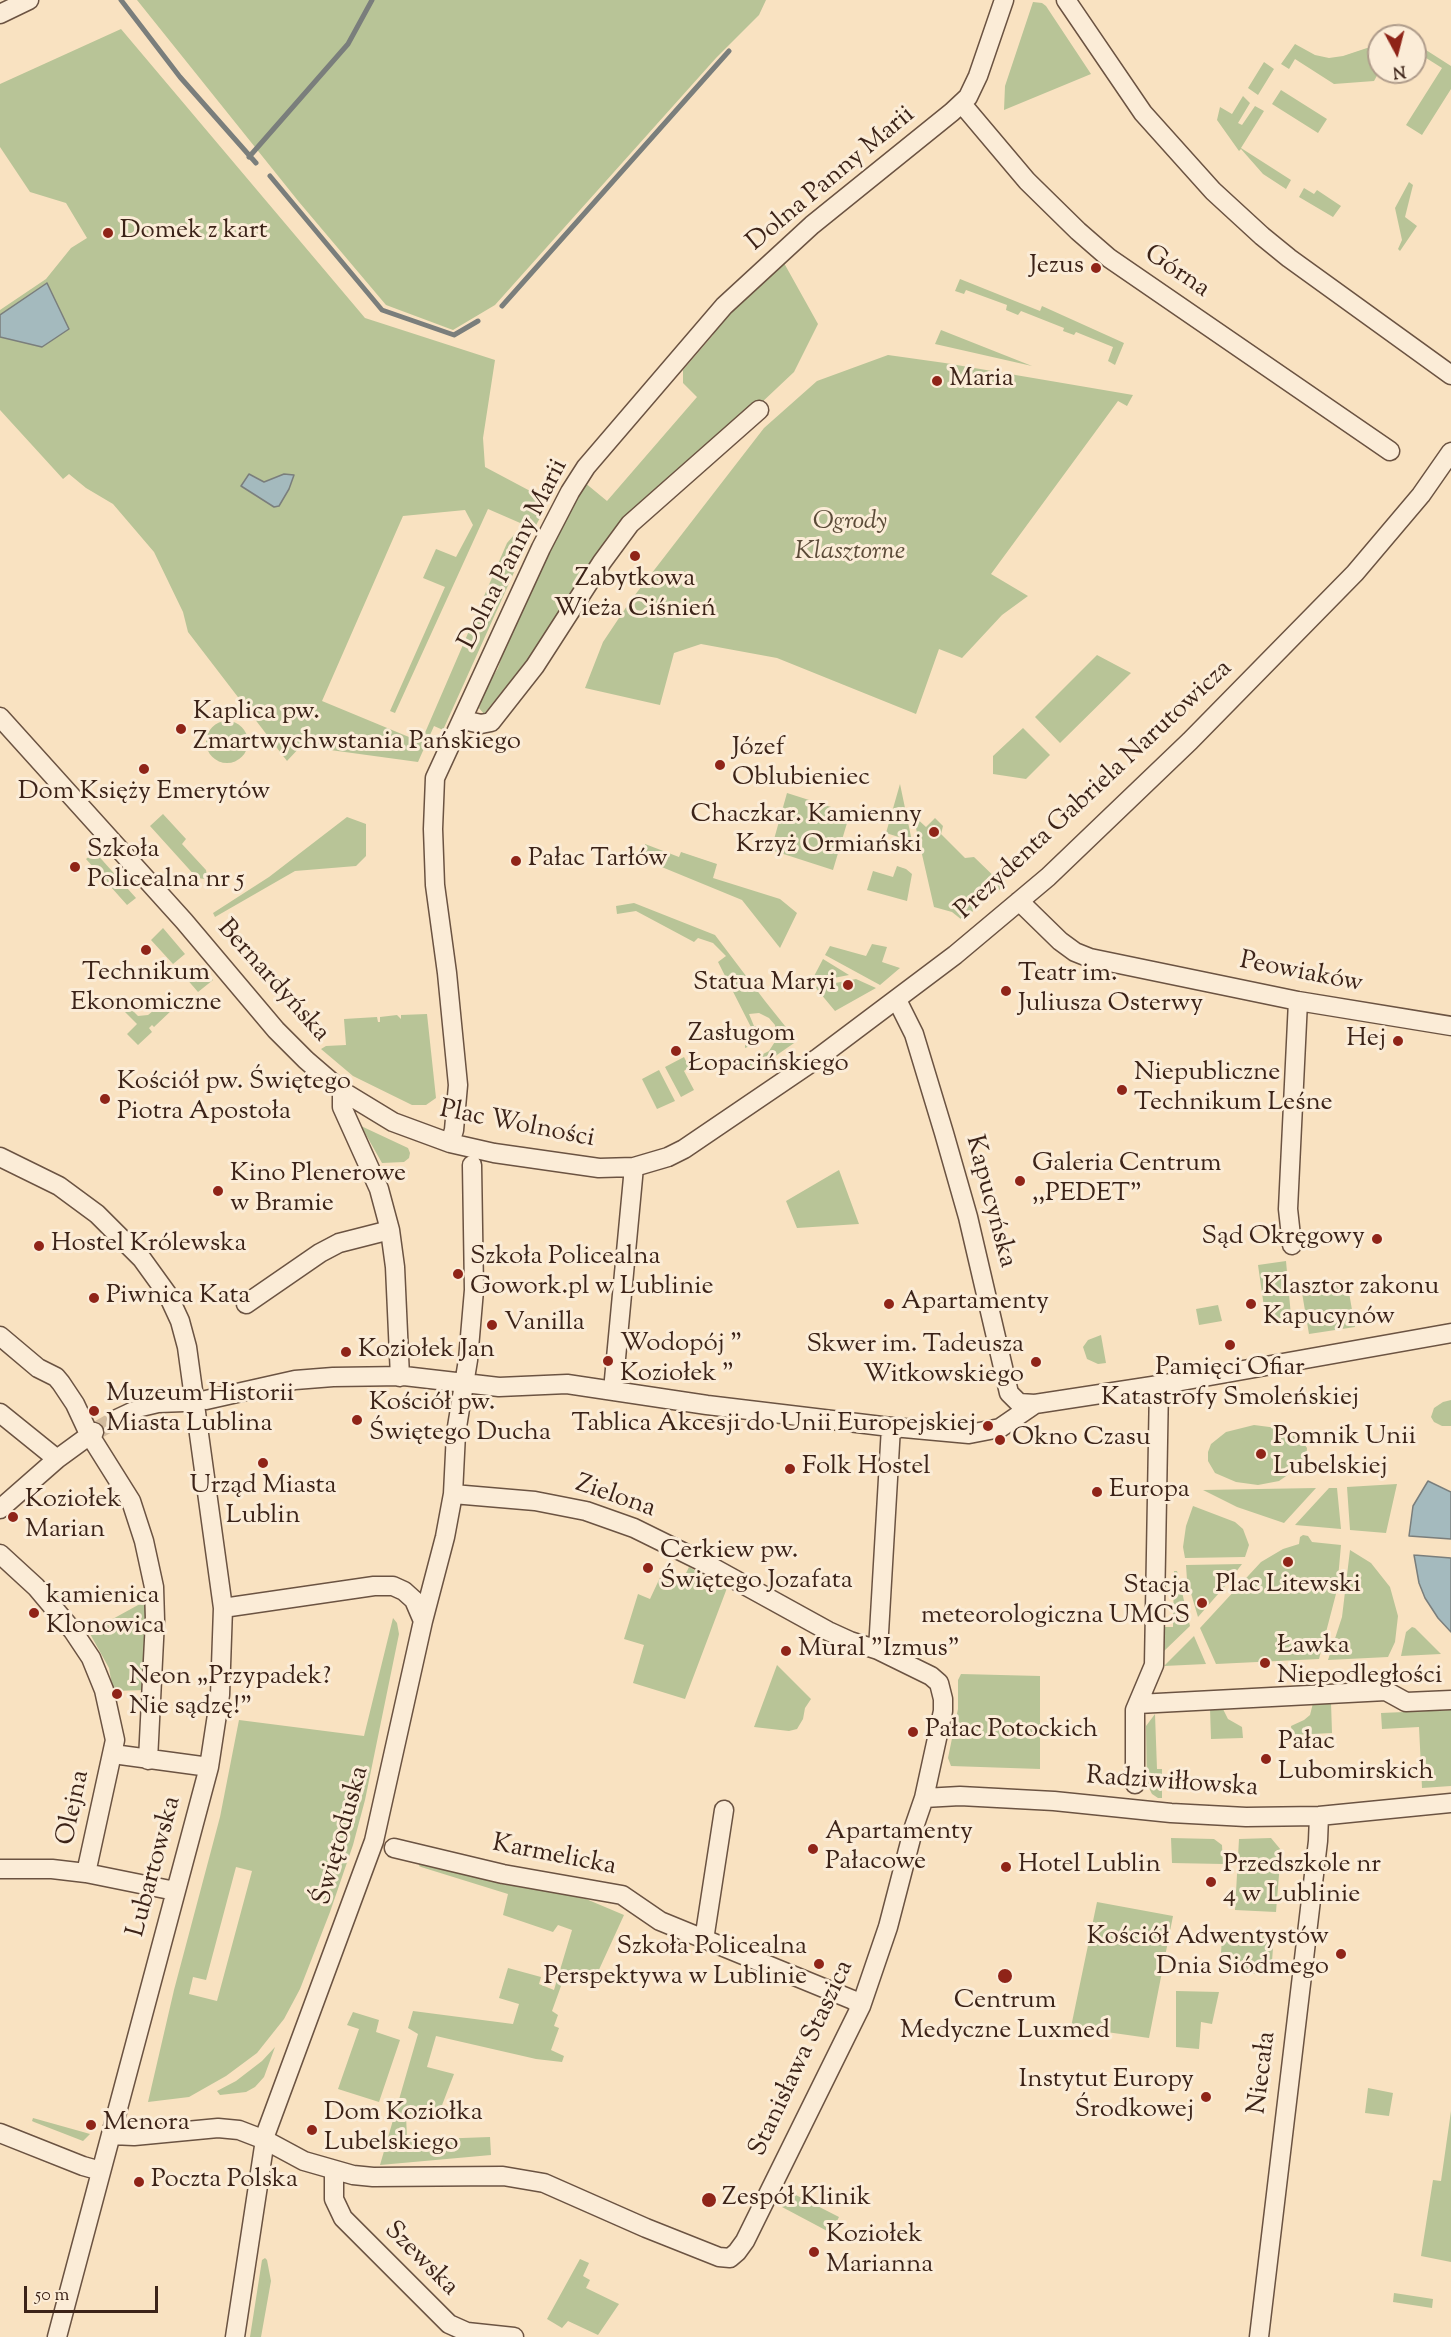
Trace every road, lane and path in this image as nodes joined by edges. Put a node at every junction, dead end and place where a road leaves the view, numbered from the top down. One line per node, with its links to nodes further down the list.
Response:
1 (29, 0): 4 (street)
2 (1004, 0): 5 (street, Dolna Panny Marii)
3 (1066, 0): 6 (street)
4 (0, 14)
5 (962, 104): 8 (street, Górna); 11 (street, Dolna Panny Marii)
6 (1451, 375)
7 (759, 410): 11 (street)
8 (1390, 451)
9 (1451, 452): 12 (street, Prezydenta Gabriela Narutowicza)
10 (0, 717): 16 (street, Bernardyńska)
11 (463, 720): 18 (street, Dolna Panny Marii)
12 (1019, 901): 13 (street, Prezydenta Gabriela Narutowicza); 14 (street, Peowiaków)
13 (897, 1000): 21 (street, Prezydenta Gabriela Narutowicza); 32 (street, Kapucyńska)
14 (1298, 1001): 15 (street, Peowiaków); 23 (street)
15 (1451, 1026)
16 (342, 1091): 17 (street, Bernardyńska); 22 (street)
17 (362, 1104): 18 (street, Plac Wolności)
18 (450, 1143): 21 (street, Plac Wolności)
19 (0, 1157): 31 (street, Lubartowska)
20 (472, 1166): 28 (street, Świętoduska)
21 (634, 1167): 30 (street)
22 (390, 1230): 24 (street); 27 (street)
23 (1292, 1245)
24 (246, 1304)
25 (1451, 1333): 29 (street)
26 (0, 1336): 36 (street)
27 (400, 1377): 28 (street); 31 (street)
28 (464, 1383): 30 (street); 38 (street, Świętoduska)
29 (1159, 1385): 32 (street); 45 (street)
30 (613, 1390): 35 (street)
31 (195, 1401): 34 (street); 41 (street, Lubartowska)
32 (1035, 1404): 35 (street)
33 (0, 1413): 37 (street)
34 (117, 1419)
35 (891, 1427): 43 (street)
36 (92, 1433): 37 (street); 47 (street)
37 (57, 1459): 39 (street)
38 (453, 1494): 42 (street, Świętoduska); 43 (street, Zielona)
39 (0, 1509)
40 (0, 1554): 46 (street, Olejna)
41 (223, 1608): 42 (street); 48 (street, Lubartowska)
42 (423, 1621): 62 (street, Świętoduska)
43 (878, 1650): 50 (street, Stanisława Staszica)
44 (1451, 1700): 45 (street)
45 (1138, 1704): 49 (street)
46 (113, 1754): 47 (street, Olejna); 56 (street, Olejna)
47 (148, 1760): 48 (street, Olejna)
48 (208, 1767): 57 (street, Lubartowska)
49 (1135, 1784)
50 (924, 1797): 53 (street, Radziwiłłowska); 59 (street, Stanisława Staszica)
51 (1451, 1803): 53 (street, Radziwiłłowska)
52 (724, 1810): 58 (street)
53 (1319, 1816): 68 (street, Niecała)
54 (393, 1848): 58 (street, Karmelicka)
55 (0, 1869): 56 (street)
56 (86, 1873): 57 (street)
57 (175, 1892): 61 (street, Lubartowska)
58 (704, 1940): 59 (street, Karmelicka)
59 (861, 2006): 64 (street, Stanisława Staszica)
60 (0, 2133): 63 (street)
61 (111, 2135): 62 (street); 63 (street, Lubartowska)
62 (265, 2140): 64 (street, Stanisława Staszica); 66 (street, Świętoduska)
63 (101, 2170): 65 (street, Lubartowska)
64 (334, 2171): 67 (street, Szewska)
65 (57, 2337)
66 (235, 2337)
67 (514, 2337)
68 (1259, 2337)

